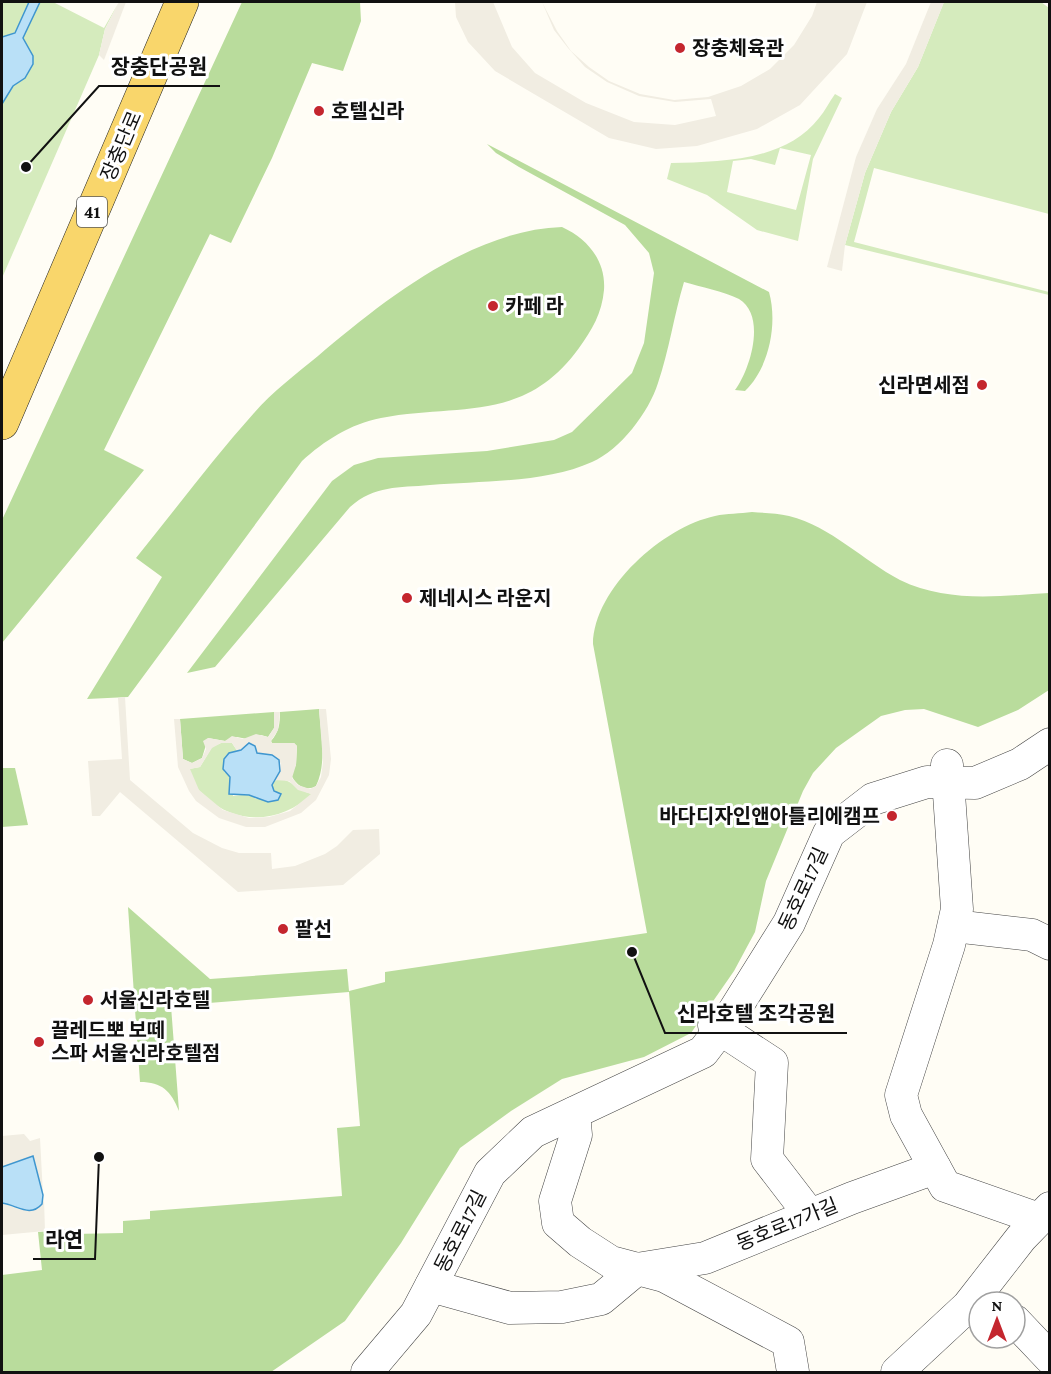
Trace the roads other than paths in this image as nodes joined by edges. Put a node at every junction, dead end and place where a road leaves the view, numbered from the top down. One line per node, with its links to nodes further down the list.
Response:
1 (182, 2): 2 (main road, 장충단로 / 41)
2 (2, 423)
3 (1050, 744): 4 (street, 동호로17길)
4 (948, 774): 5 (street); 7 (street, 동호로17길)
5 (954, 926): 6 (street); 9 (street)
6 (1050, 944)
7 (717, 1027): 8 (street, 동호로17길); 11 (street)
8 (574, 1113): 12 (street); 13 (street, 동호로17길)
9 (934, 1168): 10 (street); 11 (street, 동호로17가길)
10 (1044, 1213): 14 (street)
11 (810, 1215): 12 (street, 동호로17가길)
12 (637, 1269): 13 (street, 동호로17길); 19 (street)
13 (431, 1286): 18 (street, 동호로17길)
14 (993, 1290)
15 (967, 1307): 20 (street)
16 (1027, 1334): 17 (street)
17 (1050, 1358)
18 (367, 1372)
19 (793, 1372)
20 (897, 1372)

